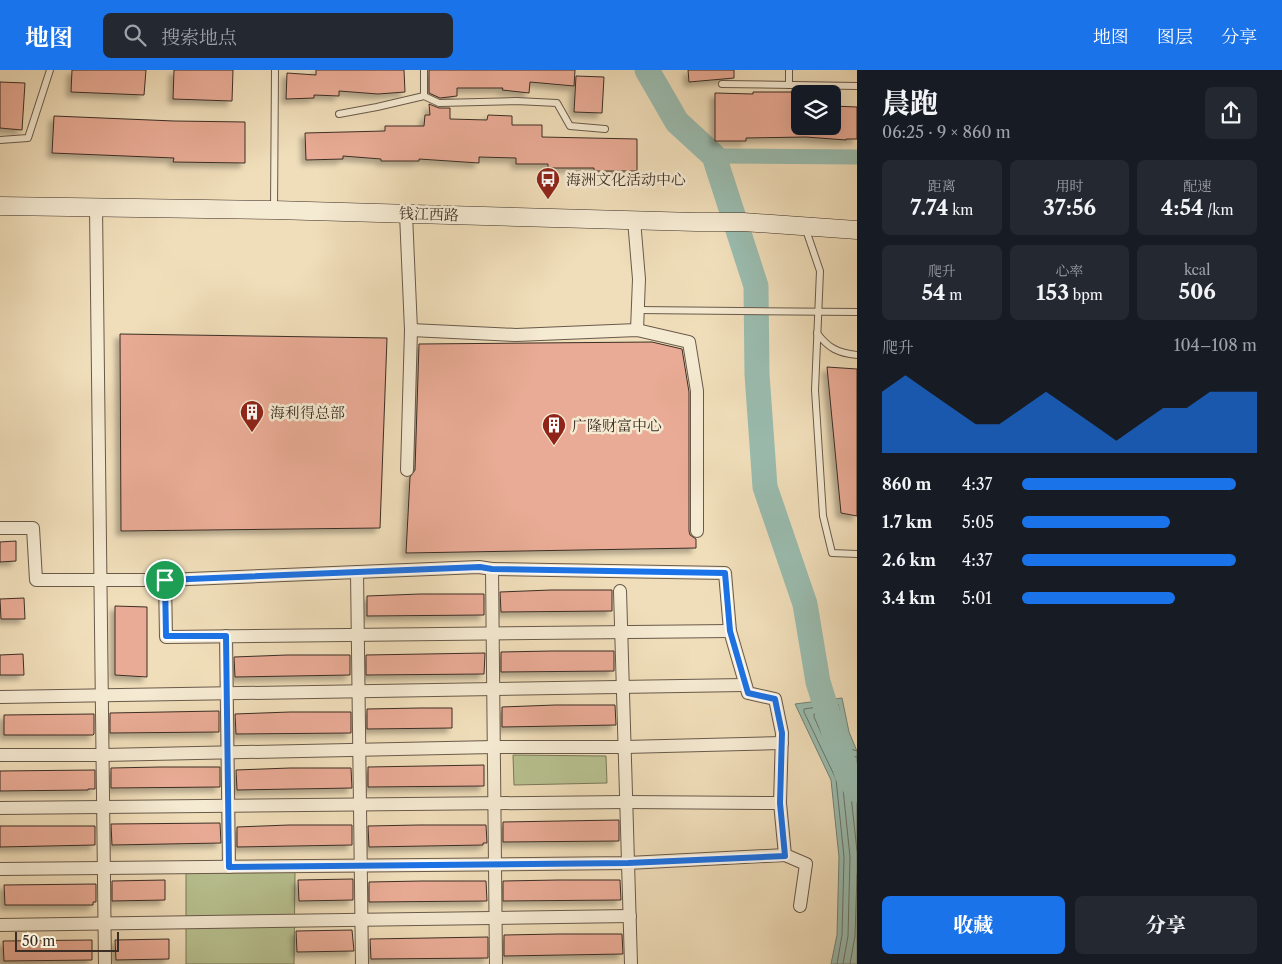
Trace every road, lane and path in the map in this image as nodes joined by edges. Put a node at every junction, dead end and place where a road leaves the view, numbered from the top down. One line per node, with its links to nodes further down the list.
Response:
1 (50, 70): 11 (lane)
2 (275, 70): 14 (lane)
3 (424, 70): 8 (lane)
4 (789, 70): 6 (lane)
5 (722, 84): 6 (lane)
6 (789, 85): 7 (lane)
7 (857, 86)
8 (424, 96): 9 (lane); 10 (lane)
9 (339, 114)
10 (605, 129)
11 (0, 140)
12 (0, 206): 13 (main road, 钱江西路)
13 (96, 207): 14 (main road, 钱江西路); 32 (street)
14 (274, 210): 15 (main road, 钱江西路)
15 (406, 214): 16 (main road, 钱江西路); 22 (street)
16 (634, 220): 17 (main road, 钱江西路); 19 (street)
17 (804, 226): 18 (main road, 钱江西路); 20 (lane)
18 (857, 230)
19 (638, 310): 20 (lane); 23 (street)
20 (818, 312): 21 (lane); 24 (lane)
21 (857, 312)
22 (411, 330): 23 (street); 26 (street)
23 (637, 330): 28 (street)
24 (817, 333): 25 (lane); 29 (lane)
25 (857, 355)
26 (407, 470)
27 (0, 528): 32 (street)
28 (697, 531)
29 (857, 554)
30 (492, 569): 31 (street); 35 (street); 37 (street)
31 (357, 572): 33 (street); 38 (street)
32 (101, 579): 33 (street); 45 (street)
33 (165, 580): 39 (street)
34 (620, 592): 36 (street)
35 (730, 631): 36 (street); 40 (street)
36 (622, 632): 37 (street); 41 (street)
37 (493, 634): 38 (street); 42 (street)
38 (358, 635): 39 (street); 43 (street)
39 (226, 636): 44 (street)
40 (744, 685): 41 (street); 47 (street)
41 (623, 687): 42 (street); 49 (street)
42 (493, 689): 43 (street); 48 (street)
43 (358, 692): 44 (street); 50 (street)
44 (226, 694): 45 (street); 51 (street)
45 (102, 696): 46 (street); 53 (street)
46 (0, 697)
47 (782, 743): 49 (street); 56 (street)
48 (494, 747): 49 (street); 50 (street); 55 (street)
49 (625, 747): 54 (street)
50 (359, 750): 51 (street); 57 (street)
51 (227, 752): 53 (street); 58 (street)
52 (0, 755): 53 (street)
53 (103, 755): 59 (street)
54 (626, 802): 55 (street); 56 (street); 62 (street)
55 (494, 803): 57 (street); 63 (street)
56 (780, 803): 61 (street)
57 (360, 805): 58 (street); 64 (street)
58 (228, 806): 59 (street); 65 (street)
59 (104, 807): 60 (street); 66 (street)
60 (0, 808)
61 (785, 856): 62 (street); 68 (street)
62 (628, 863): 63 (street); 69 (street)
63 (495, 864): 64 (street); 70 (street)
64 (360, 866): 65 (street); 71 (street)
65 (229, 867): 66 (street)
66 (104, 868): 67 (street); 72 (street)
67 (0, 869)
68 (800, 906)
69 (630, 916): 70 (street); 77 (street)
70 (496, 918): 71 (street); 76 (street)
71 (361, 920): 72 (street); 75 (street)
72 (104, 923): 73 (street); 74 (street)
73 (0, 925)
74 (105, 964)
75 (362, 964)
76 (496, 964)
77 (631, 964)

